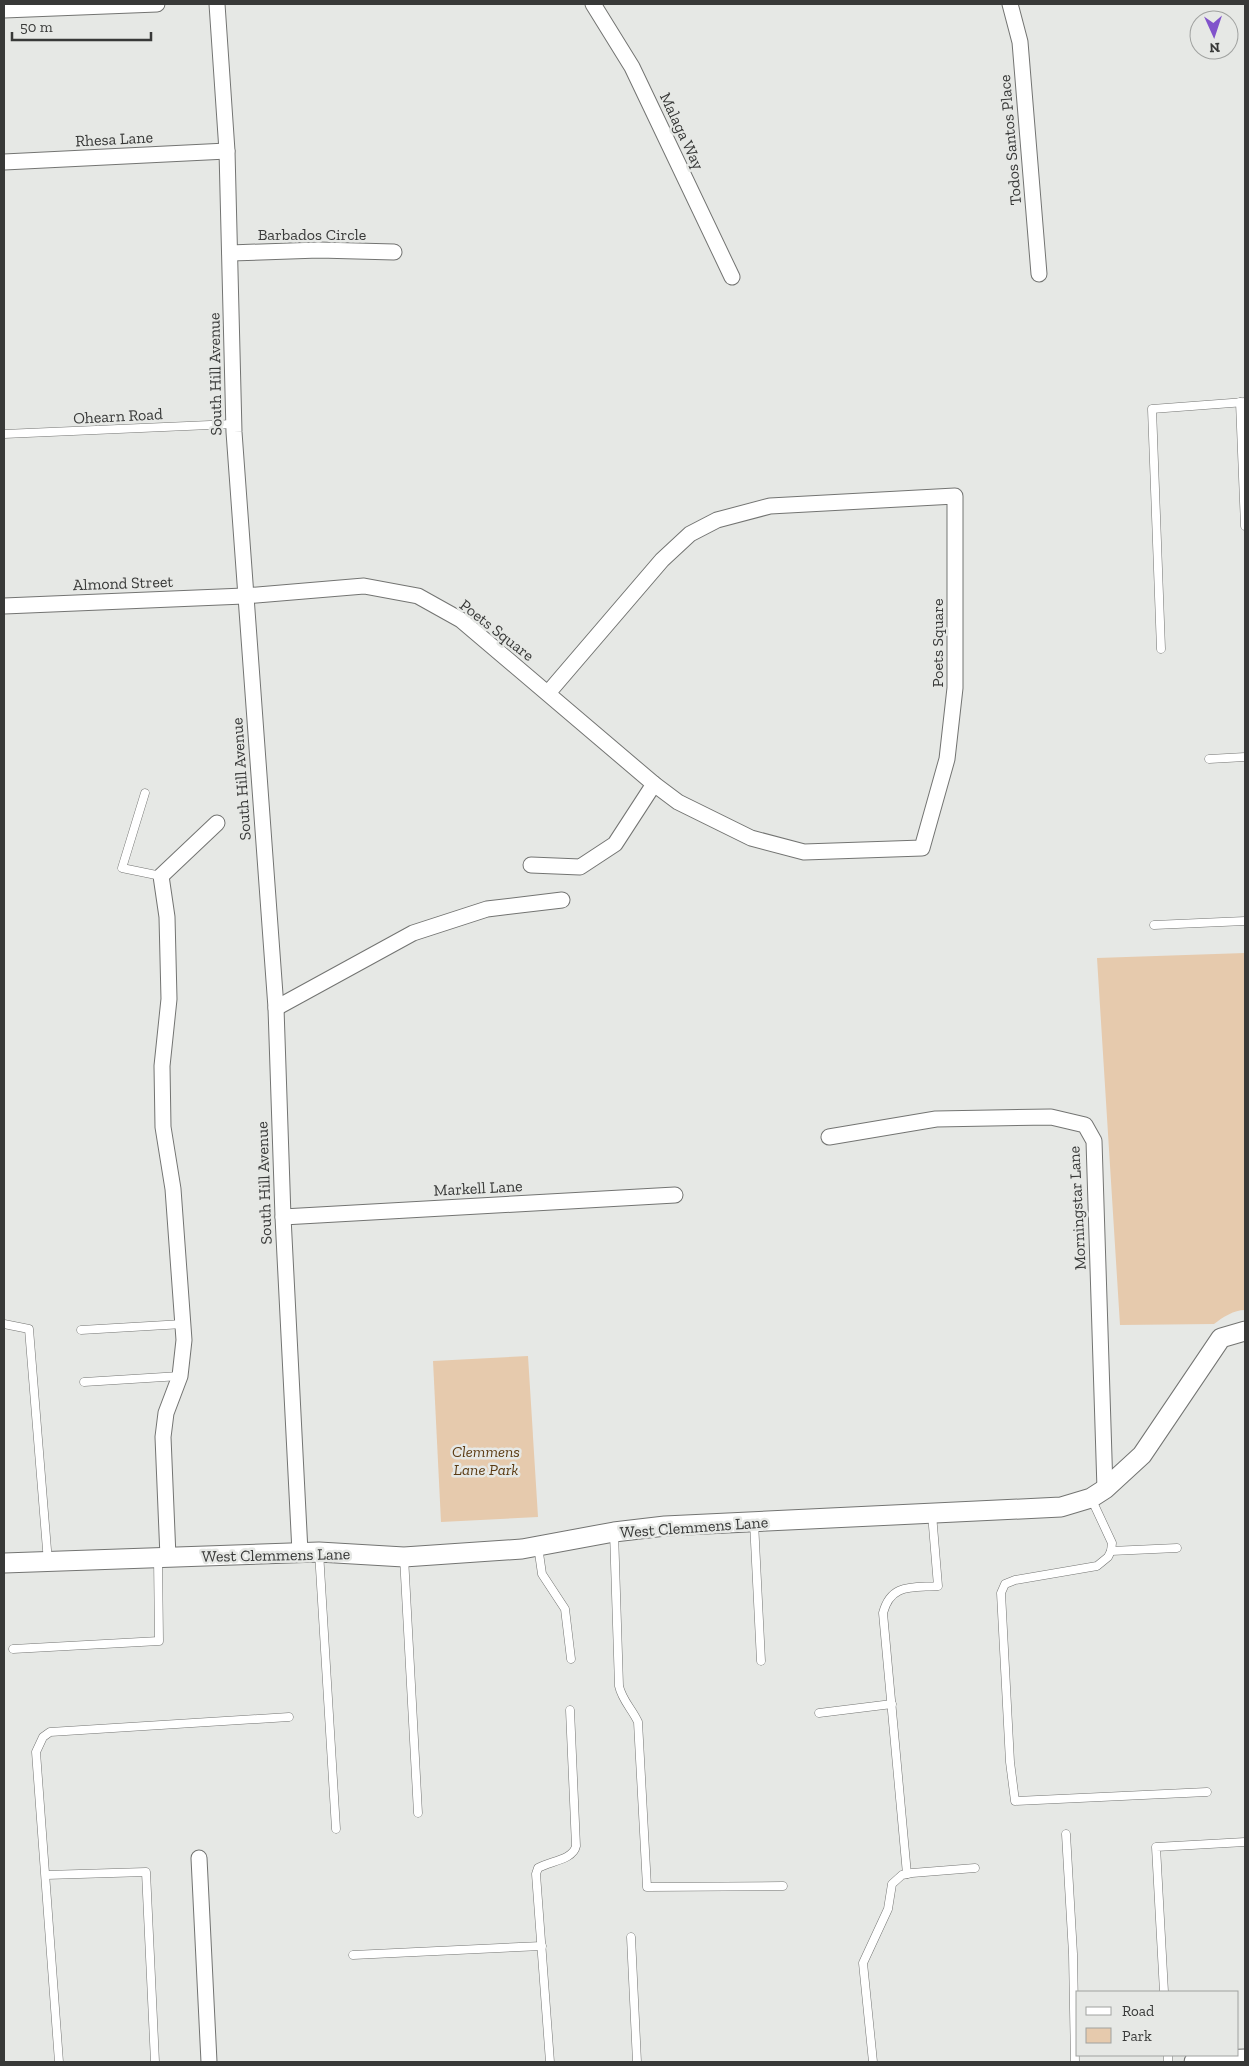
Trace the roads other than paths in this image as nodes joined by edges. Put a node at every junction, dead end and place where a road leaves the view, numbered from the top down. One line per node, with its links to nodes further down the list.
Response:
1 (157, 4): 5 (street)
2 (217, 4): 6 (street, South Hill Avenue)
3 (593, 4): 11 (street, Malaga Way)
4 (1010, 4): 10 (street, Todos Santos Place)
5 (4, 10)
6 (227, 150): 7 (street, Rhesa Lane); 9 (street, South Hill Avenue)
7 (4, 162)
8 (394, 252): 9 (street, Barbados Circle)
9 (230, 253): 13 (street, South Hill Avenue)
10 (1039, 274)
11 (732, 277)
12 (1243, 402): 15 (lane); 18 (lane)
13 (233, 424): 14 (lane, Ohearn Road); 16 (street, South Hill Avenue)
14 (4, 434)
15 (1245, 526)
16 (244, 596): 17 (street, Almond Street); 19 (street, Poets Square); 30 (street, South Hill Avenue)
17 (4, 606)
18 (1161, 649)
19 (548, 693): 22 (street, Poets Square); 22 (street, Poets Square)
20 (1245, 757): 21 (lane)
21 (1209, 759)
22 (654, 784): 25 (street)
23 (145, 794): 26 (lane)
24 (217, 823): 26 (street)
25 (530, 865)
26 (161, 876): 35 (street)
27 (562, 900): 30 (street)
28 (1245, 921): 29 (lane)
29 (1154, 925)
30 (276, 1008): 33 (street, South Hill Avenue)
31 (830, 1137): 40 (street, Morningstar Lane)
32 (675, 1195): 33 (street, Markell Lane)
33 (283, 1217): 47 (street, South Hill Avenue)
34 (4, 1324): 50 (lane)
35 (183, 1324): 36 (lane); 38 (street)
36 (82, 1330)
37 (1245, 1331): 40 (street, West Clemmens Lane)
38 (180, 1376): 39 (lane); 49 (street)
39 (84, 1382)
40 (1098, 1493): 41 (street, West Clemmens Lane); 46 (lane)
41 (932, 1514): 42 (street, West Clemmens Lane); 55 (lane)
42 (754, 1522): 43 (street, West Clemmens Lane); 54 (lane)
43 (614, 1532): 44 (street, West Clemmens Lane); 68 (lane)
44 (538, 1546): 48 (street, West Clemmens Lane); 53 (lane)
45 (1177, 1548): 46 (lane)
46 (1111, 1551): 59 (lane)
47 (310, 1552): 48 (street, West Clemmens Lane); 49 (street, West Clemmens Lane); 61 (lane)
48 (404, 1557): 60 (lane)
49 (163, 1558): 50 (street, West Clemmens Lane); 52 (lane)
50 (48, 1562): 51 (street, West Clemmens Lane)
51 (4, 1564)
52 (13, 1649)
53 (571, 1659)
54 (761, 1661)
55 (892, 1704): 57 (lane); 66 (lane)
56 (570, 1710): 70 (lane)
57 (819, 1713)
58 (289, 1716): 67 (lane)
59 (1207, 1792)
60 (418, 1813)
61 (336, 1829)
62 (1066, 1834): 80 (lane)
63 (1245, 1842): 72 (lane)
64 (199, 1858): 76 (street)
65 (974, 1868): 66 (lane)
66 (907, 1874): 79 (lane)
67 (46, 1875): 74 (lane); 75 (lane)
68 (783, 1886)
69 (631, 1938): 78 (lane)
70 (542, 1946): 71 (lane); 77 (lane)
71 (352, 1956)
72 (1164, 1991)
73 (1245, 2060): 81 (main road)
74 (59, 2062)
75 (155, 2062)
76 (209, 2062)
77 (550, 2062)
78 (637, 2062)
79 (873, 2062)
80 (1075, 2062)
81 (1195, 2062)

